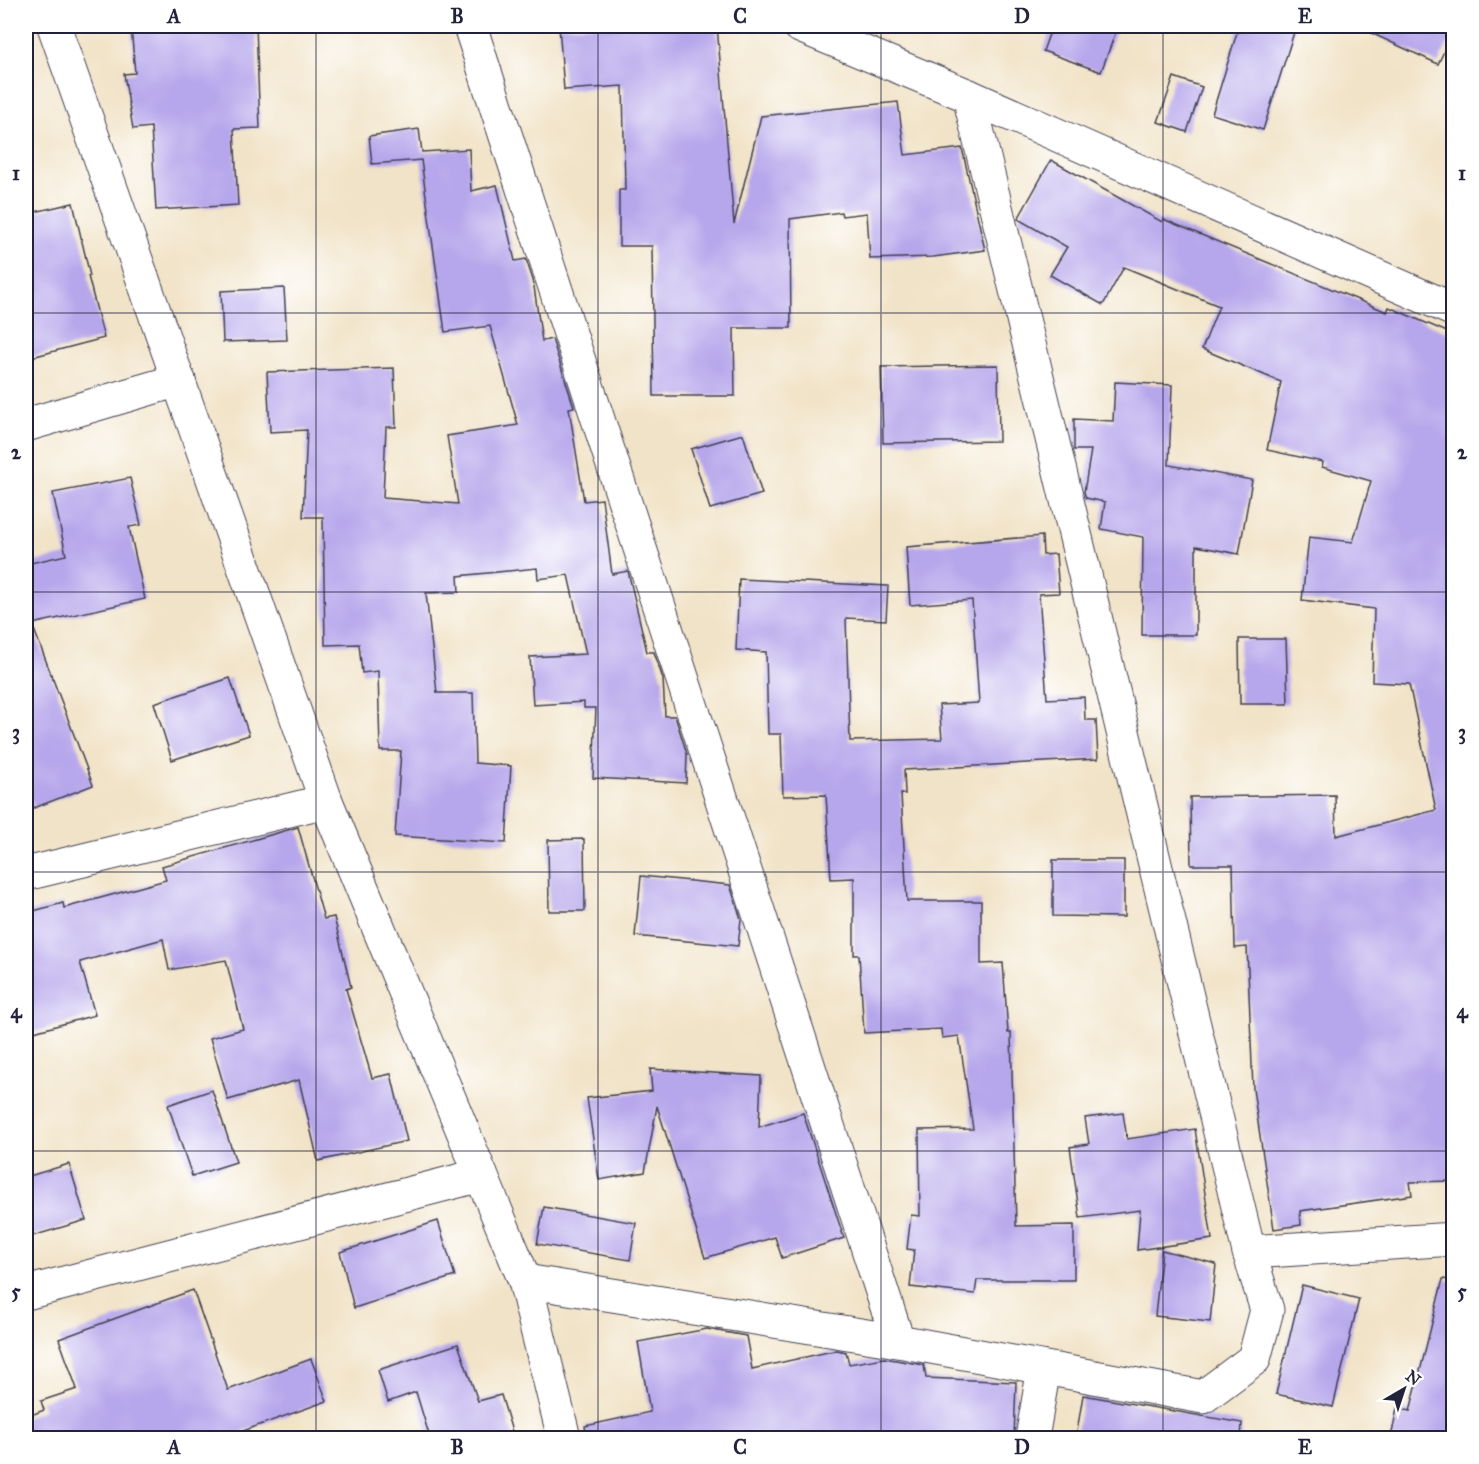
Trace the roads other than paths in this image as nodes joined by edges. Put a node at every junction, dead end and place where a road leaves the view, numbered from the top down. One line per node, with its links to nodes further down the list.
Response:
1 (54, 26): 6 (street)
2 (470, 26): 15 (street)
3 (800, 26): 4 (street)
4 (969, 96): 5 (street); 12 (street)
5 (1454, 310)
6 (179, 381): 7 (street); 8 (street)
7 (26, 425)
8 (327, 801): 9 (street); 10 (street)
9 (26, 874)
10 (481, 1175): 13 (street); 14 (street)
11 (1454, 1239): 12 (street)
12 (1249, 1252): 16 (street)
13 (525, 1281): 15 (street); 17 (street)
14 (26, 1293)
15 (898, 1341): 16 (street)
16 (1044, 1368): 18 (street)
17 (564, 1438)
18 (1032, 1438)

